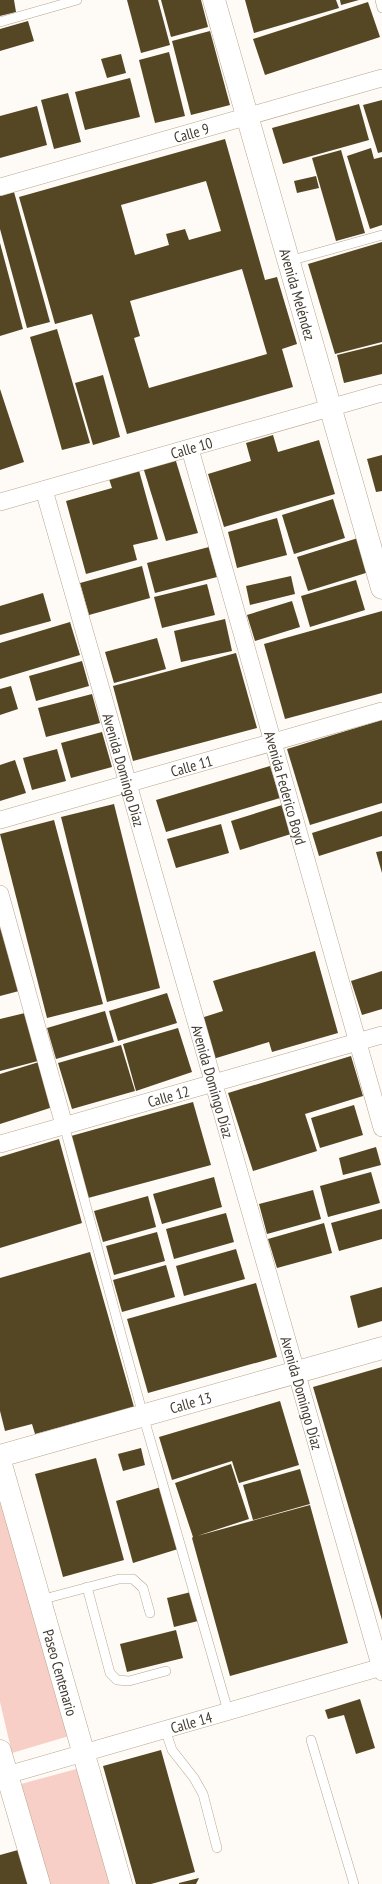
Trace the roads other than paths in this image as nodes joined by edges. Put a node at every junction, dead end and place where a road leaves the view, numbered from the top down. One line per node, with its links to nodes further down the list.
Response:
1 (77, 0): 5 (lane)
2 (214, 0): 7 (main road, Avenida Meléndez)
3 (380, 0): 4 (lane)
4 (382, 8)
5 (0, 22)
6 (382, 78): 7 (street, Calle 9)
7 (248, 117): 8 (street, Calle 9); 10 (main road, Avenida Meléndez)
8 (0, 187)
9 (382, 235): 10 (lane)
10 (289, 261): 12 (main road, Avenida Meléndez)
11 (382, 393): 12 (street, Calle 10)
12 (331, 408): 13 (street, Calle 10); 16 (main road, Avenida Meléndez)
13 (190, 449): 14 (street, Calle 10); 18 (street, Avenida Federico Boyd)
14 (44, 490): 15 (street, Calle 10); 19 (street, Avenida Domingo Díaz)
15 (0, 502)
16 (382, 588)
17 (382, 712): 18 (street, Calle 11)
18 (273, 742): 19 (street, Calle 11); 23 (street, Avenida Federico Boyd)
19 (128, 784): 20 (street, Calle 11); 24 (street, Avenida Domingo Díaz)
20 (0, 820)
21 (0, 894): 25 (street)
22 (382, 1036): 23 (street, Calle 12)
23 (358, 1042): 24 (street, Calle 12); 26 (street, Avenida Federico Boyd)
24 (214, 1084): 25 (street, Calle 12); 29 (street, Avenida Domingo Díaz)
25 (64, 1125): 27 (street, Calle 12); 30 (lane)
26 (382, 1128)
27 (0, 1144)
28 (382, 1348): 29 (main road, Calle 13)
29 (296, 1372): 30 (main road, Calle 13); 36 (street, Avenida Domingo Díaz)
30 (143, 1416): 31 (main road, Calle 13); 38 (lane)
31 (0, 1456)
32 (0, 1461): 34 (main road, Paseo Centenario)
33 (87, 1587): 34 (lane); 35 (lane); 37 (lane)
34 (40, 1600): 42 (main road, Paseo Centenario)
35 (150, 1614)
36 (382, 1669): 38 (street, Calle 14)
37 (166, 1671)
38 (228, 1711): 39 (street, Calle 14)
39 (165, 1729): 42 (street, Calle 14); 44 (lane)
40 (311, 1740): 47 (lane)
41 (0, 1751): 43 (main road)
42 (84, 1752): 43 (street, Calle 14); 46 (main road, Paseo Centenario)
43 (3, 1776): 45 (main road)
44 (217, 1848)
45 (39, 1884)
46 (121, 1884)
47 (354, 1884)

